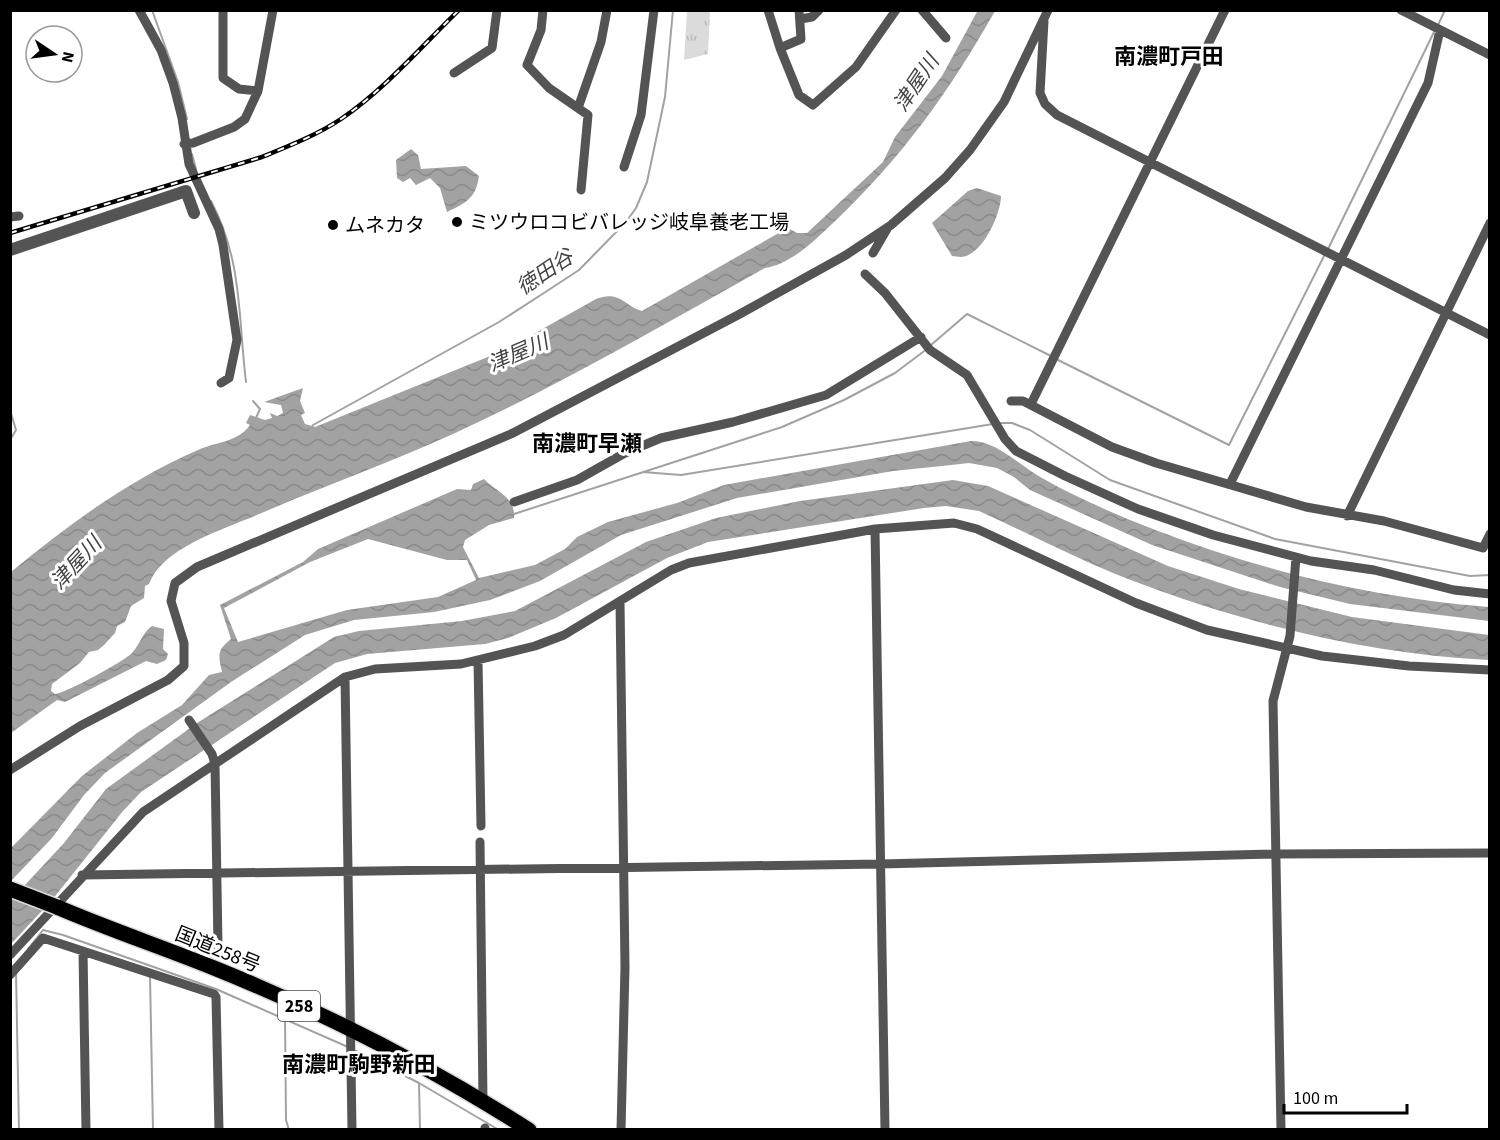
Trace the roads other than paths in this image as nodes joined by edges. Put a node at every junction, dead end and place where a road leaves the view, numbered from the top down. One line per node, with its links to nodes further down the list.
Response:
1 (139, 10): 23 (street)
2 (223, 10): 21 (street)
3 (273, 10): 21 (street)
4 (498, 10): 20 (street)
5 (543, 10): 22 (street)
6 (607, 10): 22 (street)
7 (654, 10): 25 (street)
8 (768, 10): 18 (street)
9 (819, 10): 15 (street)
10 (896, 10): 18 (street)
11 (922, 10): 17 (street)
12 (1225, 10): 24 (street)
13 (1401, 10): 16 (street)
14 (1045, 13): 24 (street); 29 (street)
15 (800, 15): 18 (street)
16 (1440, 30): 19 (street); 32 (street)
17 (946, 38)
18 (780, 48)
19 (1490, 55)
20 (454, 73)
21 (258, 91): 23 (street)
22 (578, 108): 26 (street)
23 (188, 144): 37 (street)
24 (1150, 163): 32 (street); 39 (street)
25 (624, 167)
26 (581, 190)
27 (194, 213): 30 (street)
28 (1490, 223): 34 (street)
29 (888, 227): 31 (street); 54 (street)
30 (10, 250)
31 (873, 252)
32 (1341, 259): 34 (street); 40 (street)
33 (865, 274): 36 (street)
34 (1444, 312): 35 (street); 42 (street)
35 (1490, 335)
36 (921, 337): 41 (street); 45 (street)
37 (221, 382)
38 (1011, 401): 39 (street)
39 (1031, 404): 40 (street)
40 (1230, 484): 42 (street)
41 (514, 502)
42 (1347, 516): 44 (street)
43 (874, 529): 47 (street); 48 (street); 59 (street)
44 (1490, 534)
45 (1296, 557): 46 (street); 48 (street)
46 (1490, 594)
47 (620, 603): 49 (street); 60 (street)
48 (1286, 650): 50 (street); 58 (street)
49 (478, 660): 51 (street); 55 (street)
50 (1490, 670)
51 (345, 677): 53 (street); 62 (street)
52 (189, 720): 53 (street)
53 (214, 759): 63 (street); 64 (street)
54 (10, 770)
55 (481, 826)
56 (480, 842): 61 (street)
57 (1490, 853): 58 (street)
58 (1276, 854): 59 (street); 78 (street)
59 (881, 864): 60 (street); 77 (street)
60 (623, 867): 61 (street); 76 (street)
61 (481, 869): 62 (street); 71 (street)
62 (348, 872): 63 (street); 70 (street)
63 (218, 873): 64 (street); 66 (street)
64 (82, 875): 68 (street)
65 (10, 889): 70 (highway, 国道258号 / 258, bridge)
66 (218, 947)
67 (83, 951): 69 (street); 72 (street); 73 (street)
68 (10, 955)
69 (10, 975)
70 (351, 1029): 71 (highway, 国道258号 / 258); 74 (street)
71 (483, 1101): 75 (highway, 国道258号 / 258)
72 (86, 1130)
73 (219, 1130)
74 (352, 1130)
75 (529, 1130)
76 (621, 1130)
77 (885, 1130)
78 (1281, 1130)

